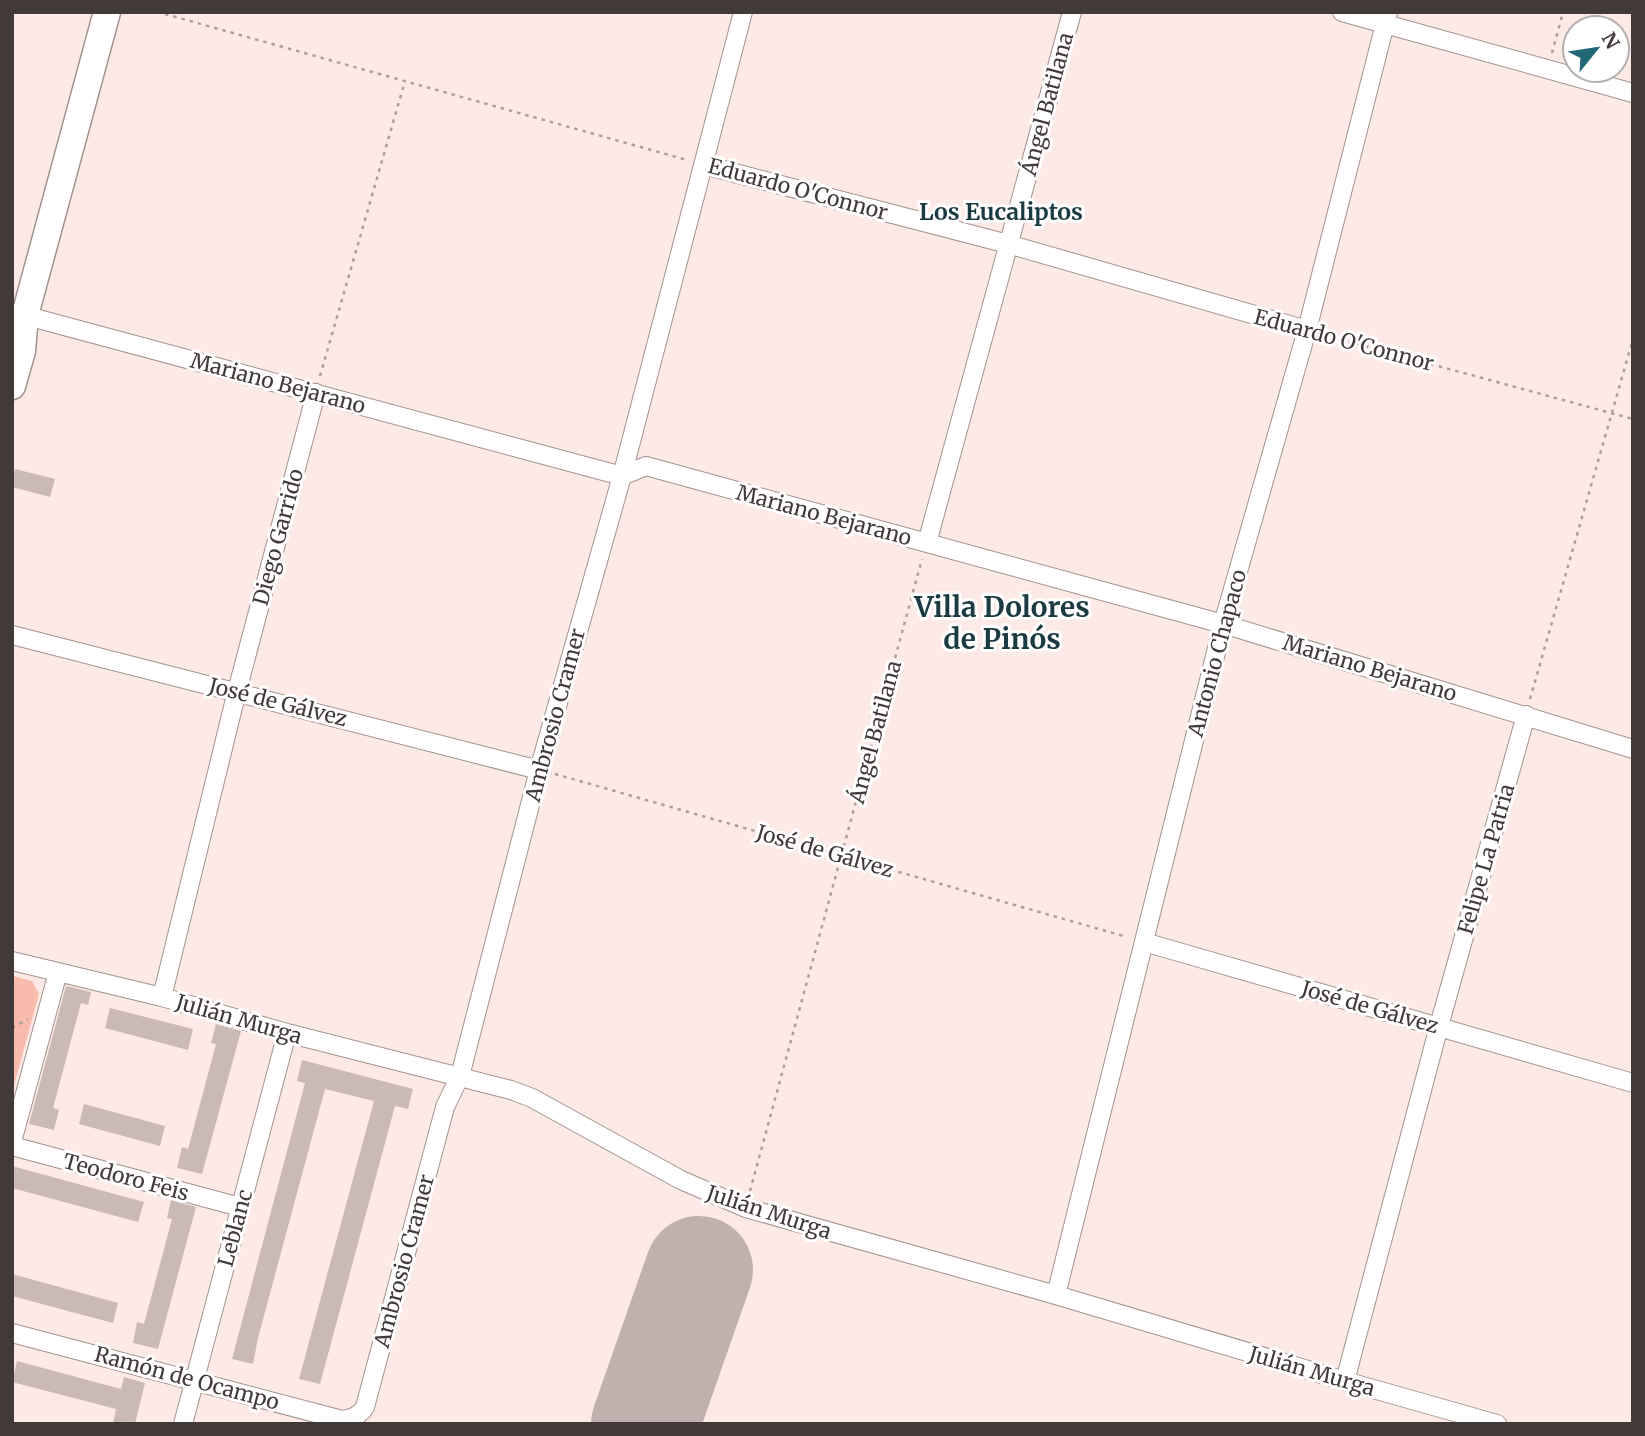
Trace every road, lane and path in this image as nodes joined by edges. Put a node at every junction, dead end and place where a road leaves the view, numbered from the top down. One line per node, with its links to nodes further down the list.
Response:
1 (107, 12): 13 (main road)
2 (743, 12): 11 (street, Ambrosio Cramer)
3 (1072, 12): 12 (street, Ángel Batilana)
4 (1342, 12): 7 (street)
5 (1563, 12): 8 (path)
6 (165, 14): 9 (path, Eduardo O'Connor)
7 (1386, 18): 8 (street); 14 (street, Antonio Chapaco)
8 (1548, 69): 10 (street)
9 (405, 81): 11 (path, Eduardo O'Connor); 17 (path)
10 (1633, 93)
11 (704, 164): 12 (street, Eduardo O'Connor); 20 (street, Ambrosio Cramer)
12 (1008, 244): 14 (street, Eduardo O'Connor); 21 (street, Ángel Batilana)
13 (16, 320): 16 (main road); 17 (street, Mariano Bejarano)
14 (1307, 330): 18 (path, Eduardo O'Connor); 22 (street, Antonio Chapaco)
15 (1633, 339): 18 (path)
16 (12, 387)
17 (316, 393): 20 (street, Mariano Bejarano); 24 (street, Diego Garrido)
18 (1611, 413): 19 (path, Eduardo O'Connor); 25 (path)
19 (1633, 419)
20 (622, 476): 21 (street, Mariano Bejarano); 27 (street, Ambrosio Cramer)
21 (927, 543): 22 (street, Mariano Bejarano); 28 (path, Ángel Batilana)
22 (1223, 624): 25 (street, Mariano Bejarano); 29 (street, Antonio Chapaco)
23 (12, 635): 24 (street, José de Gálvez)
24 (237, 691): 27 (street, José de Gálvez); 32 (street, Diego Garrido)
25 (1526, 715): 26 (street, Mariano Bejarano); 33 (street, Felipe La Patria)
26 (1633, 749)
27 (539, 770): 28 (path, José de Gálvez); 35 (street, Ambrosio Cramer)
28 (841, 856): 29 (path, José de Gálvez); 39 (path, Ángel Batilana)
29 (1144, 942): 33 (street, José de Gálvez); 40 (street, Antonio Chapaco)
30 (12, 961): 31 (street, Julián Murga)
31 (58, 972): 32 (street, Julián Murga); 37 (street)
32 (162, 997): 34 (street, Julián Murga)
33 (1439, 1026): 36 (street, José de Gálvez); 43 (street, Felipe La Patria)
34 (287, 1033): 35 (street, Julián Murga); 38 (street, Leblanc)
35 (460, 1076): 39 (street, Julián Murga); 44 (street, Ambrosio Cramer)
36 (1633, 1083)
37 (12, 1144): 38 (street, Teodoro Feis)
38 (240, 1207): 42 (street, Leblanc)
39 (746, 1208): 40 (street, Julián Murga)
40 (1056, 1295): 43 (street, Julián Murga)
41 (12, 1333): 42 (street, Ramón de Ocampo)
42 (196, 1380): 44 (street, Ramón de Ocampo); 45 (street, Leblanc)
43 (1345, 1381): 46 (street, Julián Murga)
44 (360, 1414)
45 (183, 1424)
46 (1497, 1424)

